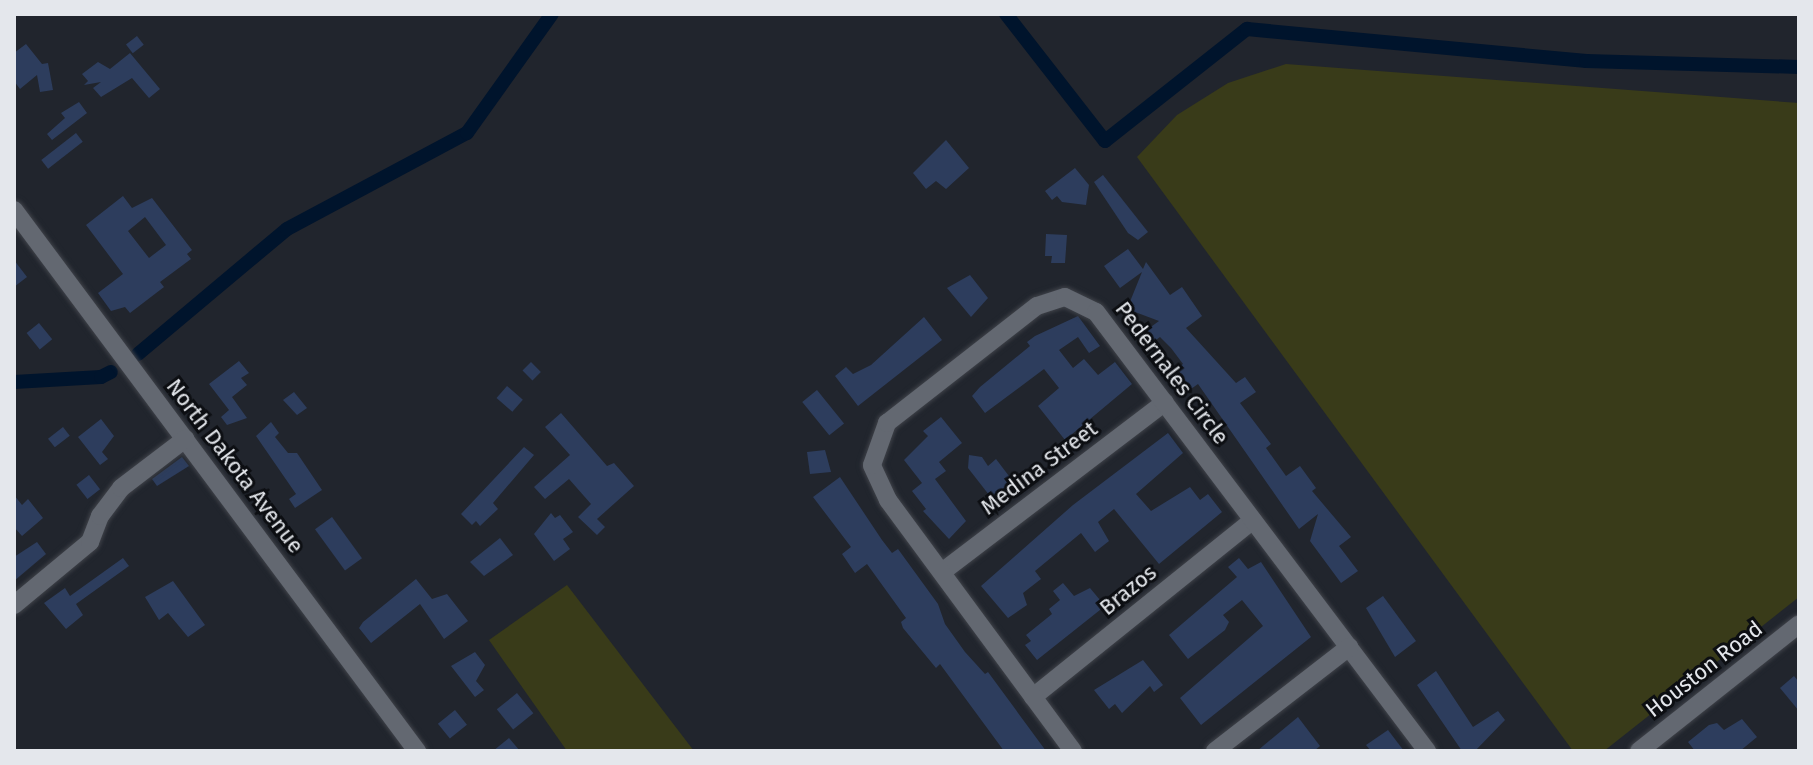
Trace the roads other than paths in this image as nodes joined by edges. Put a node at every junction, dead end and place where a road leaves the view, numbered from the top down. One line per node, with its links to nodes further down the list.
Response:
1 (14, 210): 3 (street, North Dakota Avenue)
2 (1165, 402): 4 (street, Pedernales Circle); 5 (street, Medina Street); 5 (street, Pedernales Circle)
3 (185, 439): 6 (street); 10 (street, North Dakota Avenue)
4 (1253, 520): 8 (street, Pedernales Circle); 9 (street, Brazos)
5 (942, 572): 9 (street, Pedernales Circle)
6 (14, 605)
7 (1799, 624): 14 (street, Houston Road)
8 (1349, 647): 12 (street); 13 (street, Pedernales Circle)
9 (1033, 697): 11 (street, Pedernales Circle)
10 (417, 751)
11 (1073, 751)
12 (1215, 751)
13 (1427, 751)
14 (1639, 751)

